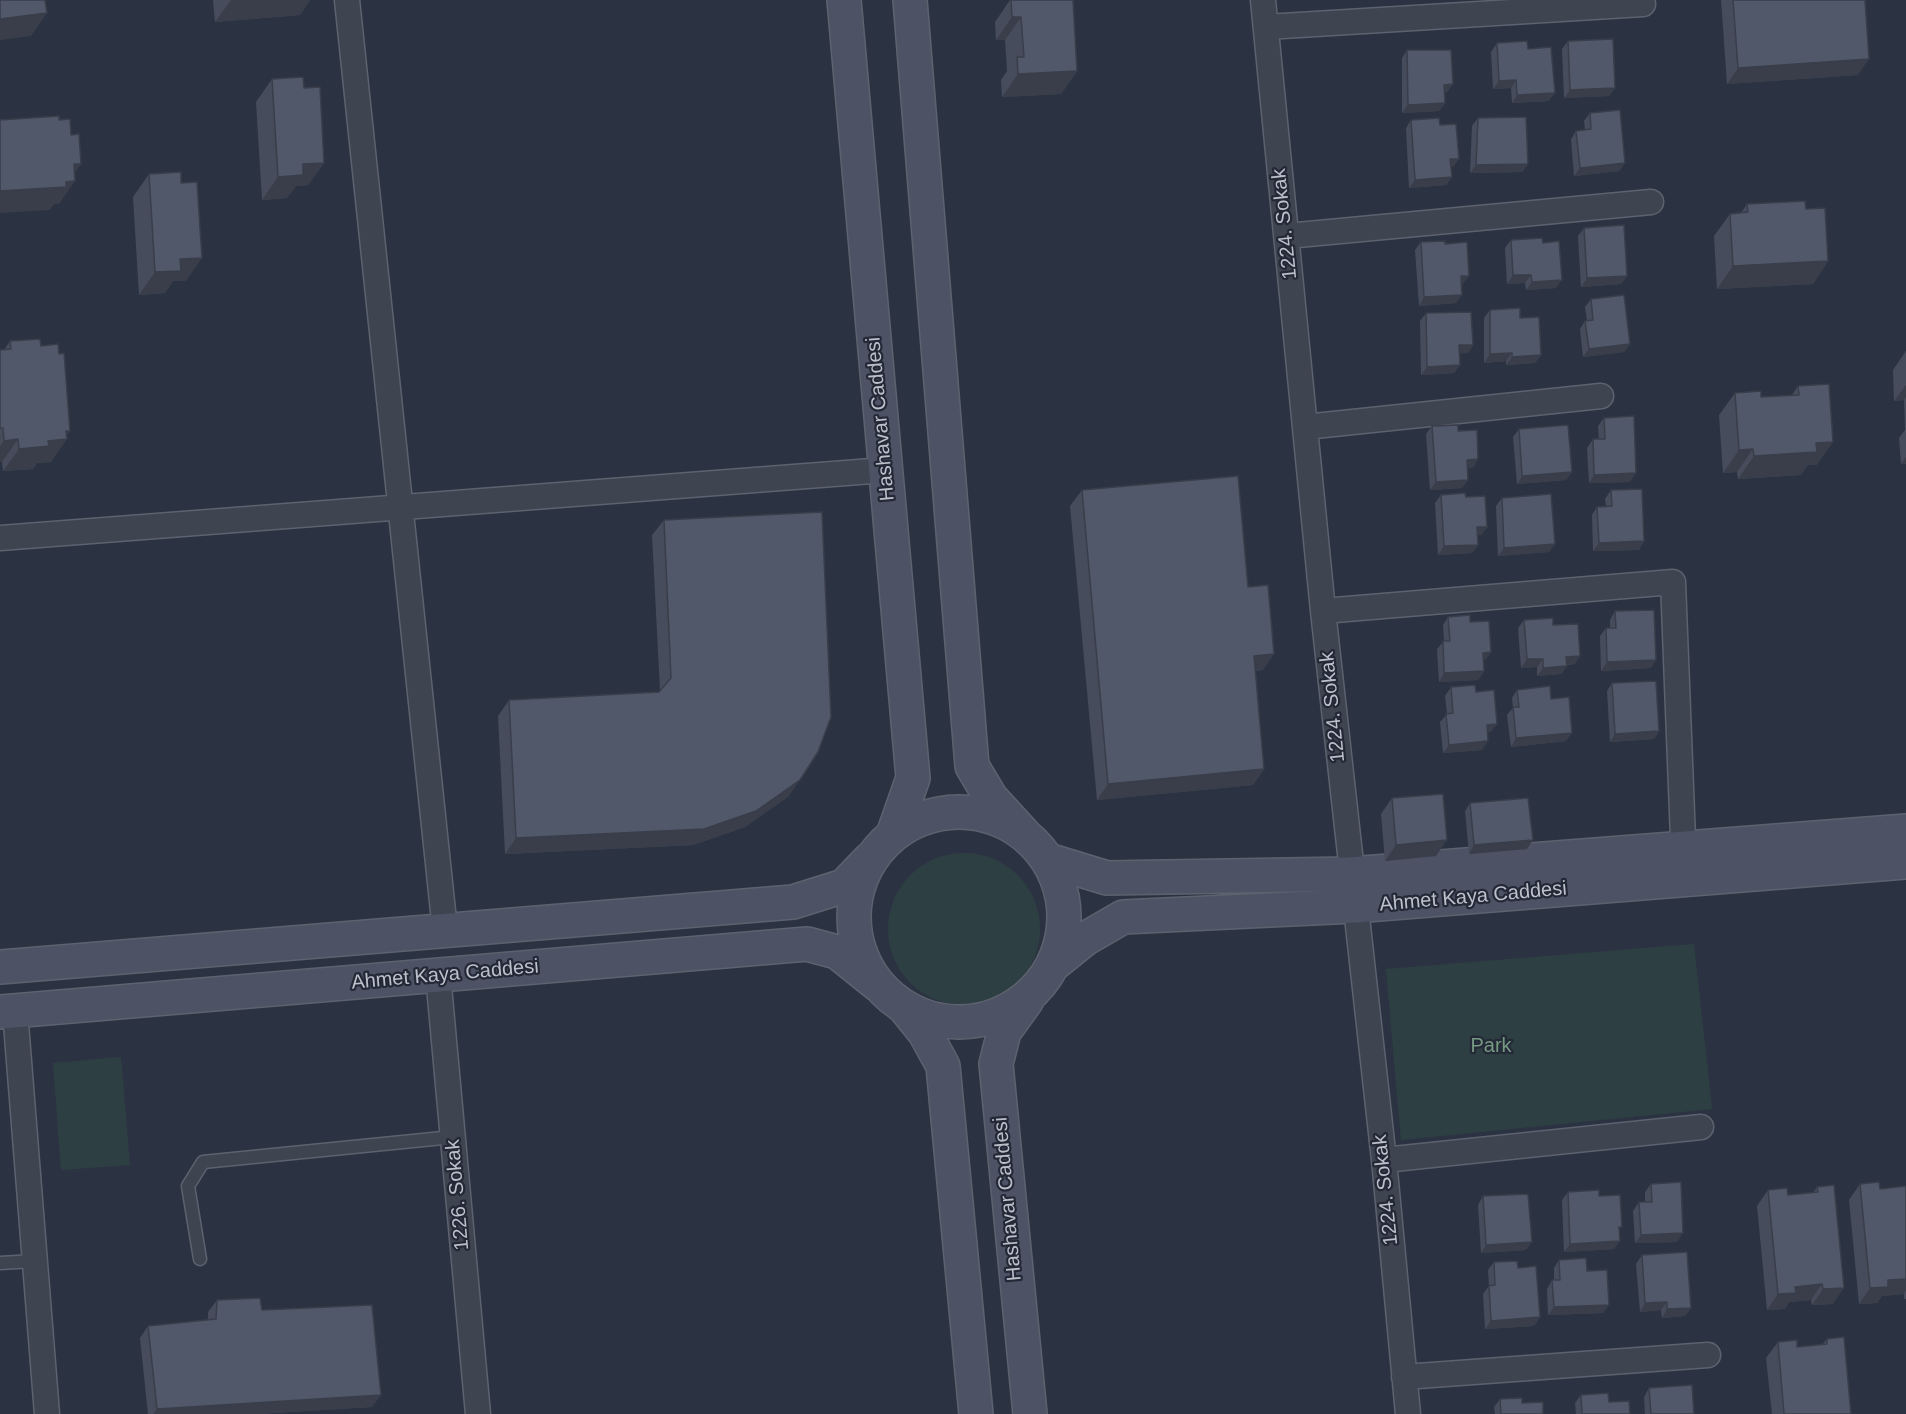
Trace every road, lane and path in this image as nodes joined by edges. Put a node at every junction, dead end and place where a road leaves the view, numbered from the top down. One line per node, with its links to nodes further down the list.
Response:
1 (347, 0): 12 (street)
2 (844, 0): 11 (main road, Hashavar Caddesi)
3 (910, 0): 16 (main road)
4 (1263, 0): 6 (street, 1224. Sokak)
5 (1643, 4): 6 (street)
6 (1266, 27): 8 (street, 1224. Sokak)
7 (1651, 202): 8 (street)
8 (1287, 236): 10 (street, 1224. Sokak)
9 (1601, 396): 10 (street)
10 (1305, 427): 14 (street, 1224. Sokak)
11 (885, 470): 12 (street); 17 (main road, Hashavar Caddesi)
12 (398, 506): 13 (street); 25 (street)
13 (0, 538)
14 (1323, 611): 18 (street); 22 (street, 1224. Sokak)
15 (1906, 831): 18 (main road, Ahmet Kaya Caddesi)
16 (1024, 834): 17 (main road); 20 (main road)
17 (893, 835): 19 (main road)
18 (1682, 848): 22 (main road, Ahmet Kaya Caddesi); 23 (street)
19 (870, 859): 25 (main road); 29 (main road)
20 (1048, 860): 22 (main road, Ahmet Kaya Caddesi); 26 (main road)
21 (1906, 862): 23 (main road, Ahmet Kaya Caddesi)
22 (1350, 874): 24 (street, 1224. Sokak)
23 (1686, 880): 24 (main road, Ahmet Kaya Caddesi)
24 (1354, 906): 26 (main road, Ahmet Kaya Caddesi); 35 (street, 1224. Sokak)
25 (445, 930): 27 (main road)
26 (1054, 964): 30 (main road)
27 (0, 967)
28 (438, 975): 29 (main road, Ahmet Kaya Caddesi); 32 (main road, Ahmet Kaya Caddesi); 34 (street, 1226. Sokak)
29 (878, 985): 31 (main road)
30 (1032, 993): 31 (main road); 44 (main road, Hashavar Caddesi)
31 (904, 1007): 43 (main road)
32 (8, 1012): 37 (street)
33 (1701, 1127): 35 (street)
34 (453, 1137): 36 (lane); 42 (street, 1226. Sokak)
35 (1384, 1160): 40 (street, 1224. Sokak)
36 (200, 1259)
37 (35, 1261): 38 (lane); 41 (street)
38 (0, 1263)
39 (1708, 1354): 40 (street)
40 (1404, 1377): 45 (street, 1224. Sokak)
41 (47, 1414)
42 (478, 1414)
43 (976, 1414)
44 (1030, 1414)
45 (1408, 1414)

